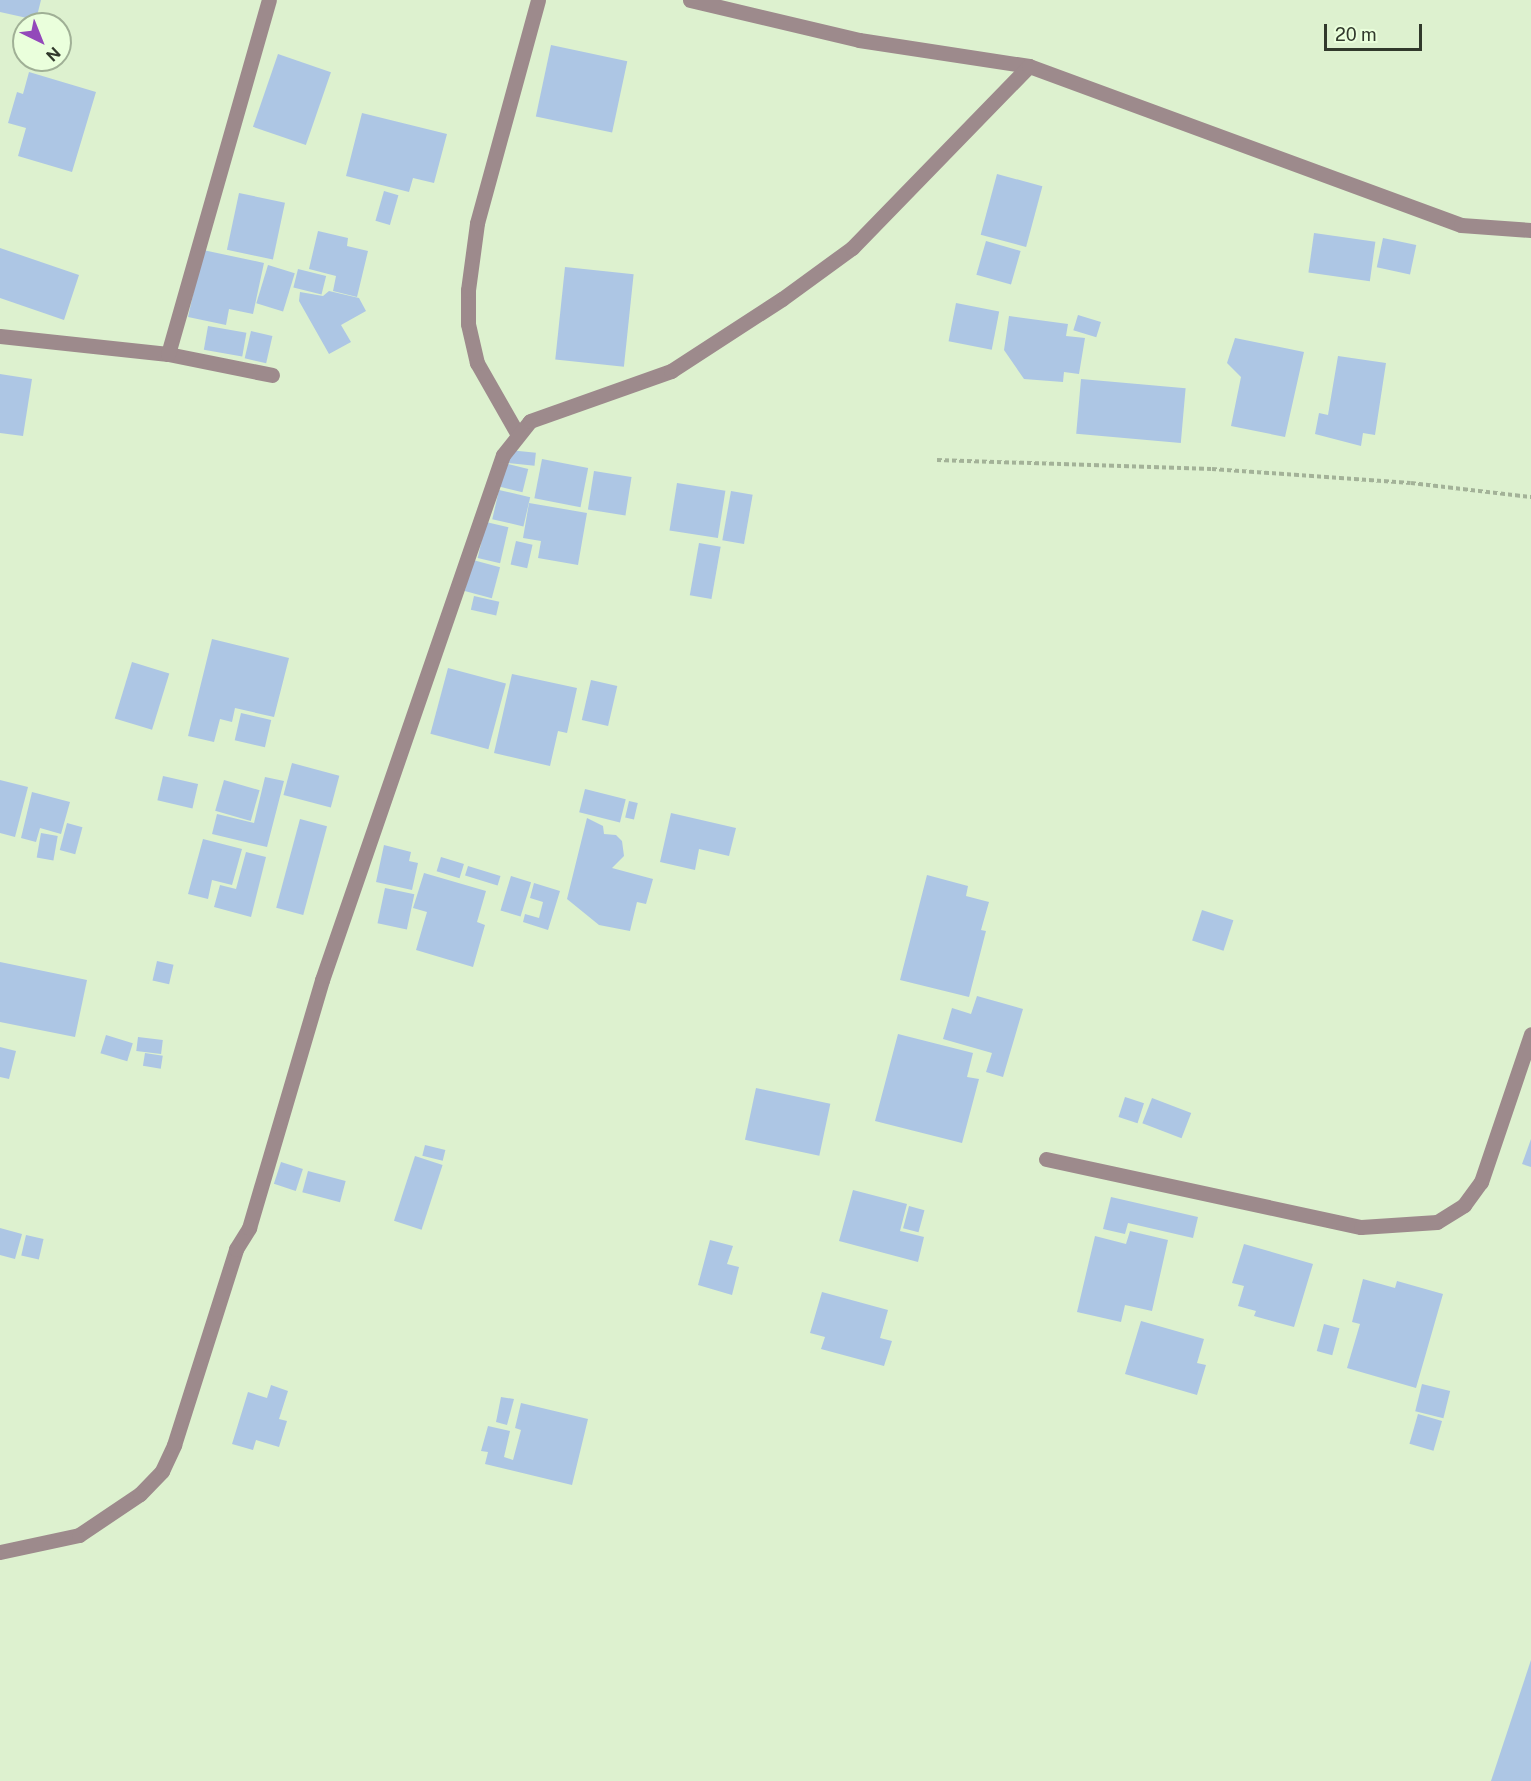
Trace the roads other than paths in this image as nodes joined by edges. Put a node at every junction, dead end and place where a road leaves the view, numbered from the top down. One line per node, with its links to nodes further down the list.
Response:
1 (269, 0): 7 (street)
2 (538, 0): 9 (street)
3 (690, 0): 4 (street)
4 (1029, 66): 5 (street); 9 (street)
5 (1531, 230)
6 (0, 336): 7 (street)
7 (168, 354): 8 (street)
8 (272, 375)
9 (517, 433): 12 (street)
10 (1531, 1034): 11 (street)
11 (1046, 1159)
12 (0, 1552)

